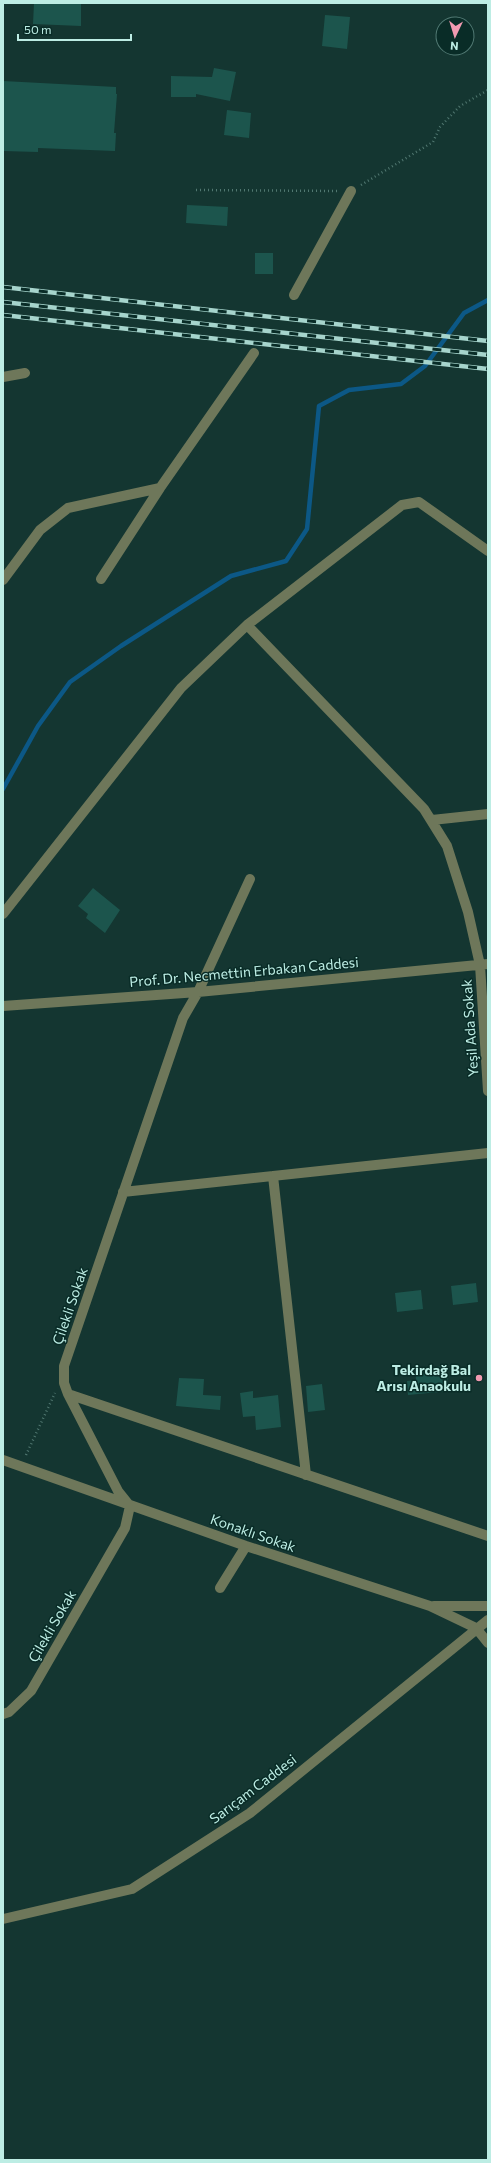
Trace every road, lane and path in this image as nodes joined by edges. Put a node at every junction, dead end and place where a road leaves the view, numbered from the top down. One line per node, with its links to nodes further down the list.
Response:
1 (488, 90): 3 (path)
2 (196, 190): 3 (path)
3 (351, 191): 4 (street)
4 (294, 295)
5 (254, 353): 8 (street)
6 (25, 373): 7 (street)
7 (3, 377)
8 (160, 488): 10 (street); 11 (street)
9 (488, 551): 12 (street)
10 (101, 579)
11 (3, 580)
12 (247, 625): 14 (street, Yeşil Ada Sokak); 16 (street)
13 (488, 814): 14 (street)
14 (432, 820): 17 (street, Yeşil Ada Sokak)
15 (250, 879): 18 (street, Çilekli Sokak)
16 (3, 914)
17 (484, 964): 18 (street, Prof. Dr. Necmettin Erbakan Caddesi); 20 (street, Yeşil Ada Sokak)
18 (198, 992): 19 (street, Prof. Dr. Necmettin Erbakan Caddesi); 23 (street, Çilekli Sokak)
19 (3, 1006)
20 (488, 1090)
21 (488, 1153): 22 (street)
22 (273, 1176): 23 (street); 28 (street)
23 (123, 1192): 24 (street, Çilekli Sokak)
24 (64, 1383): 25 (street, Çilekli Sokak); 27 (path)
25 (68, 1394): 28 (street); 29 (street, Çilekli Sokak)
26 (3, 1460): 27 (street, Konaklı Sokak)
27 (20, 1466): 29 (street, Konaklı Sokak)
28 (306, 1474): 30 (street)
29 (130, 1506): 31 (street, Konaklı Sokak); 38 (street, Çilekli Sokak)
30 (488, 1536)
31 (246, 1546): 32 (street); 33 (street, Konaklı Sokak)
32 (220, 1588)
33 (430, 1606): 34 (street); 36 (street, Konaklı Sokak)
34 (488, 1606)
35 (488, 1620): 36 (street, Sarıçam Caddesi)
36 (476, 1628): 37 (street, Konaklı Sokak); 39 (street, Sarıçam Caddesi)
37 (488, 1643)
38 (3, 1714)
39 (3, 1919)

